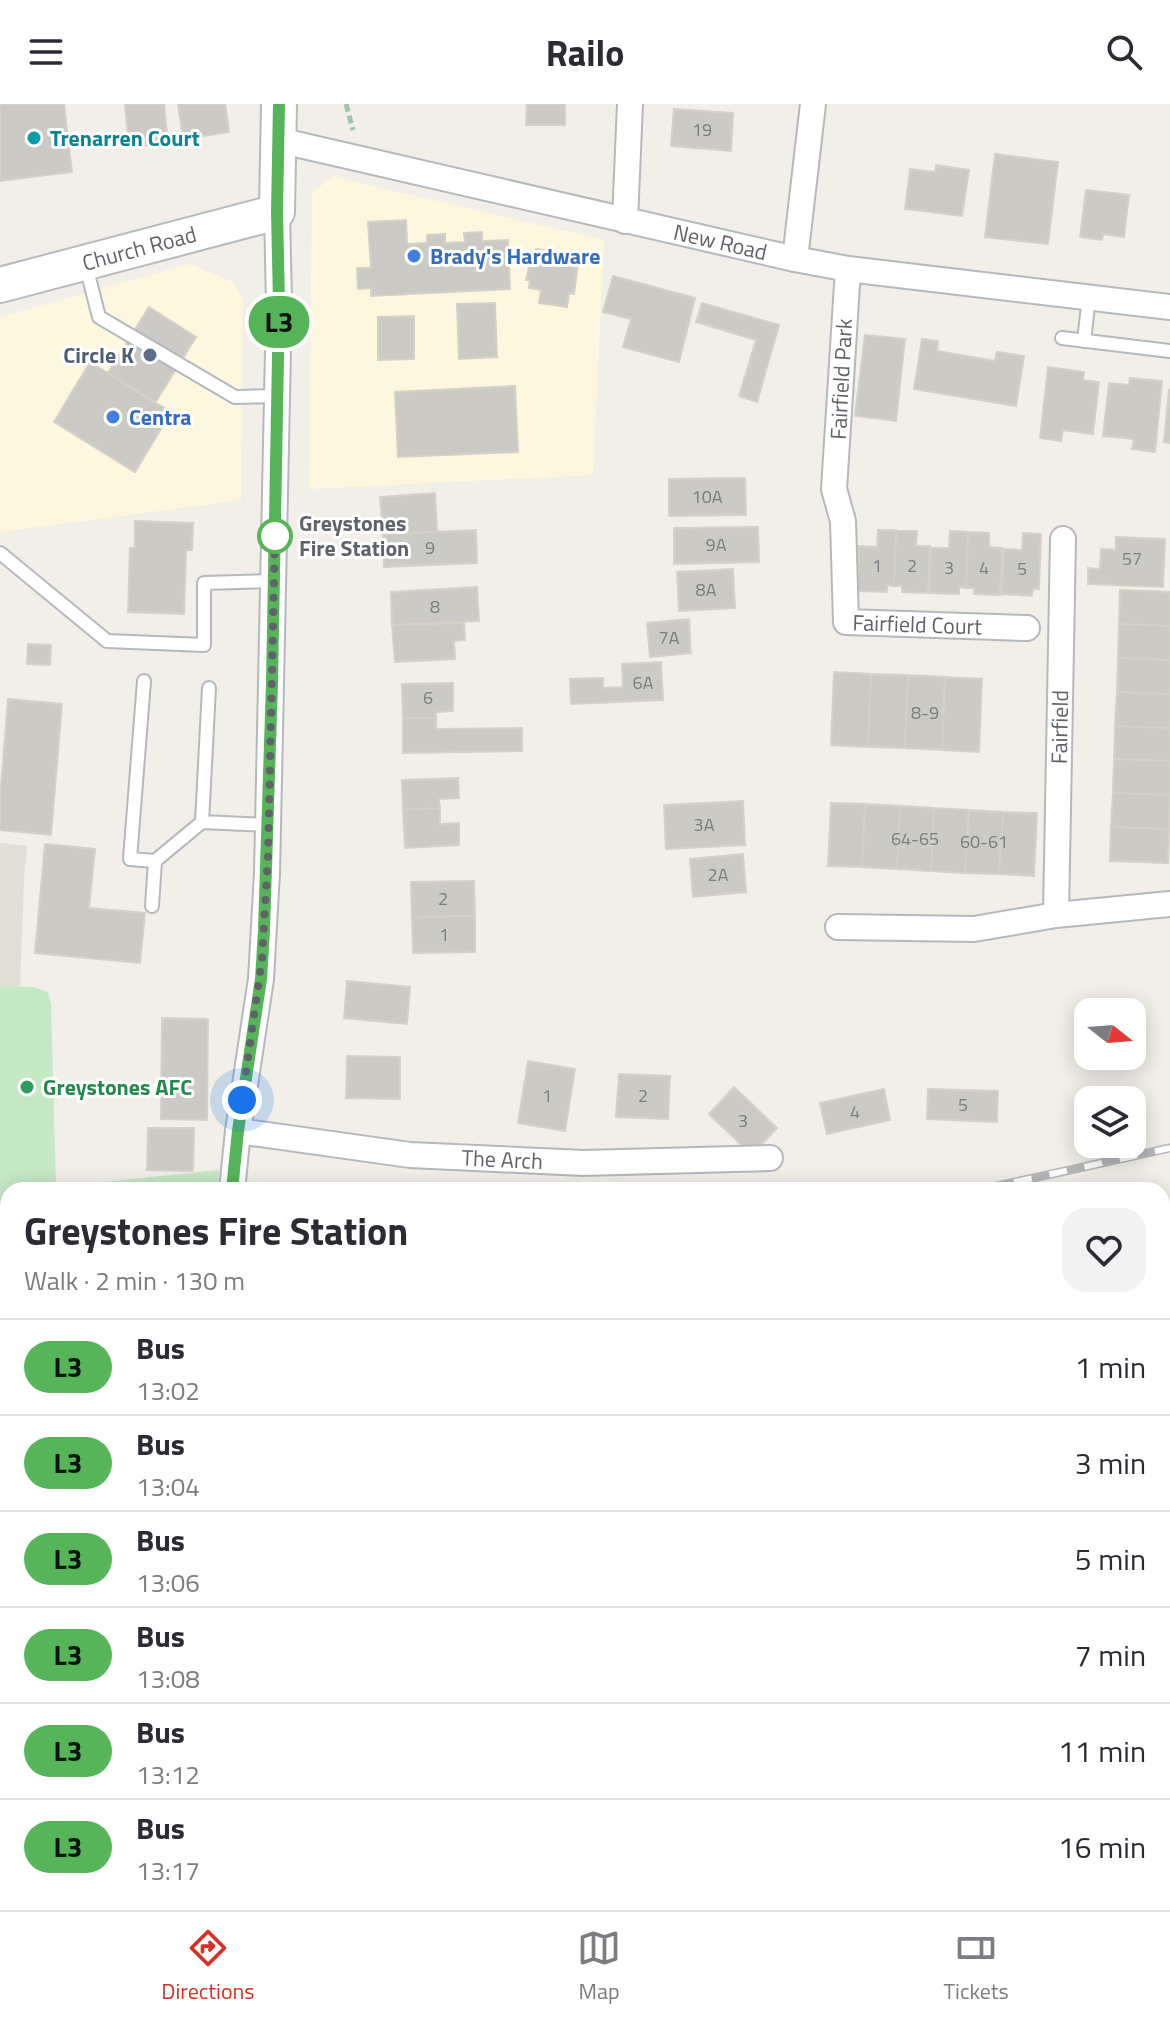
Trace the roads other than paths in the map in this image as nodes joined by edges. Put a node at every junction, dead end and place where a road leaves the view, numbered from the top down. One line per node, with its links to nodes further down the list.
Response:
1 (279, 104): 4 (main road)
2 (630, 104): 6 (street)
3 (813, 104): 7 (street)
4 (278, 140): 5 (main road); 6 (street, New Road)
5 (277, 212): 8 (main road, Church Road); 16 (street)
6 (625, 221): 7 (street, New Road)
7 (795, 259): 9 (street, New Road)
8 (85, 263): 10 (main road, Church Road); 16 (lane)
9 (848, 269): 11 (street, New Road); 17 (street, Fairfield Park)
10 (0, 285)
11 (1089, 297): 12 (street, New Road); 14 (lane)
12 (1170, 307)
13 (1062, 338): 14 (lane)
14 (1084, 341): 15 (lane)
15 (1170, 351)
16 (277, 396): 20 (street)
17 (834, 489): 21 (street, Fairfield Court)
18 (1063, 539): 29 (street, Fairfield)
19 (0, 553): 20 (lane)
20 (274, 581): 25 (street)
21 (1027, 628)
22 (144, 681): 26 (lane)
23 (209, 688): 24 (lane)
24 (202, 822): 25 (lane); 26 (lane)
25 (268, 825): 31 (street)
26 (155, 861): 28 (lane)
27 (1170, 904): 29 (street)
28 (152, 906)
29 (1056, 915): 30 (street)
30 (838, 927)
31 (238, 1131): 32 (street, The Arch); 33 (street)
32 (770, 1158)
33 (233, 1182)

